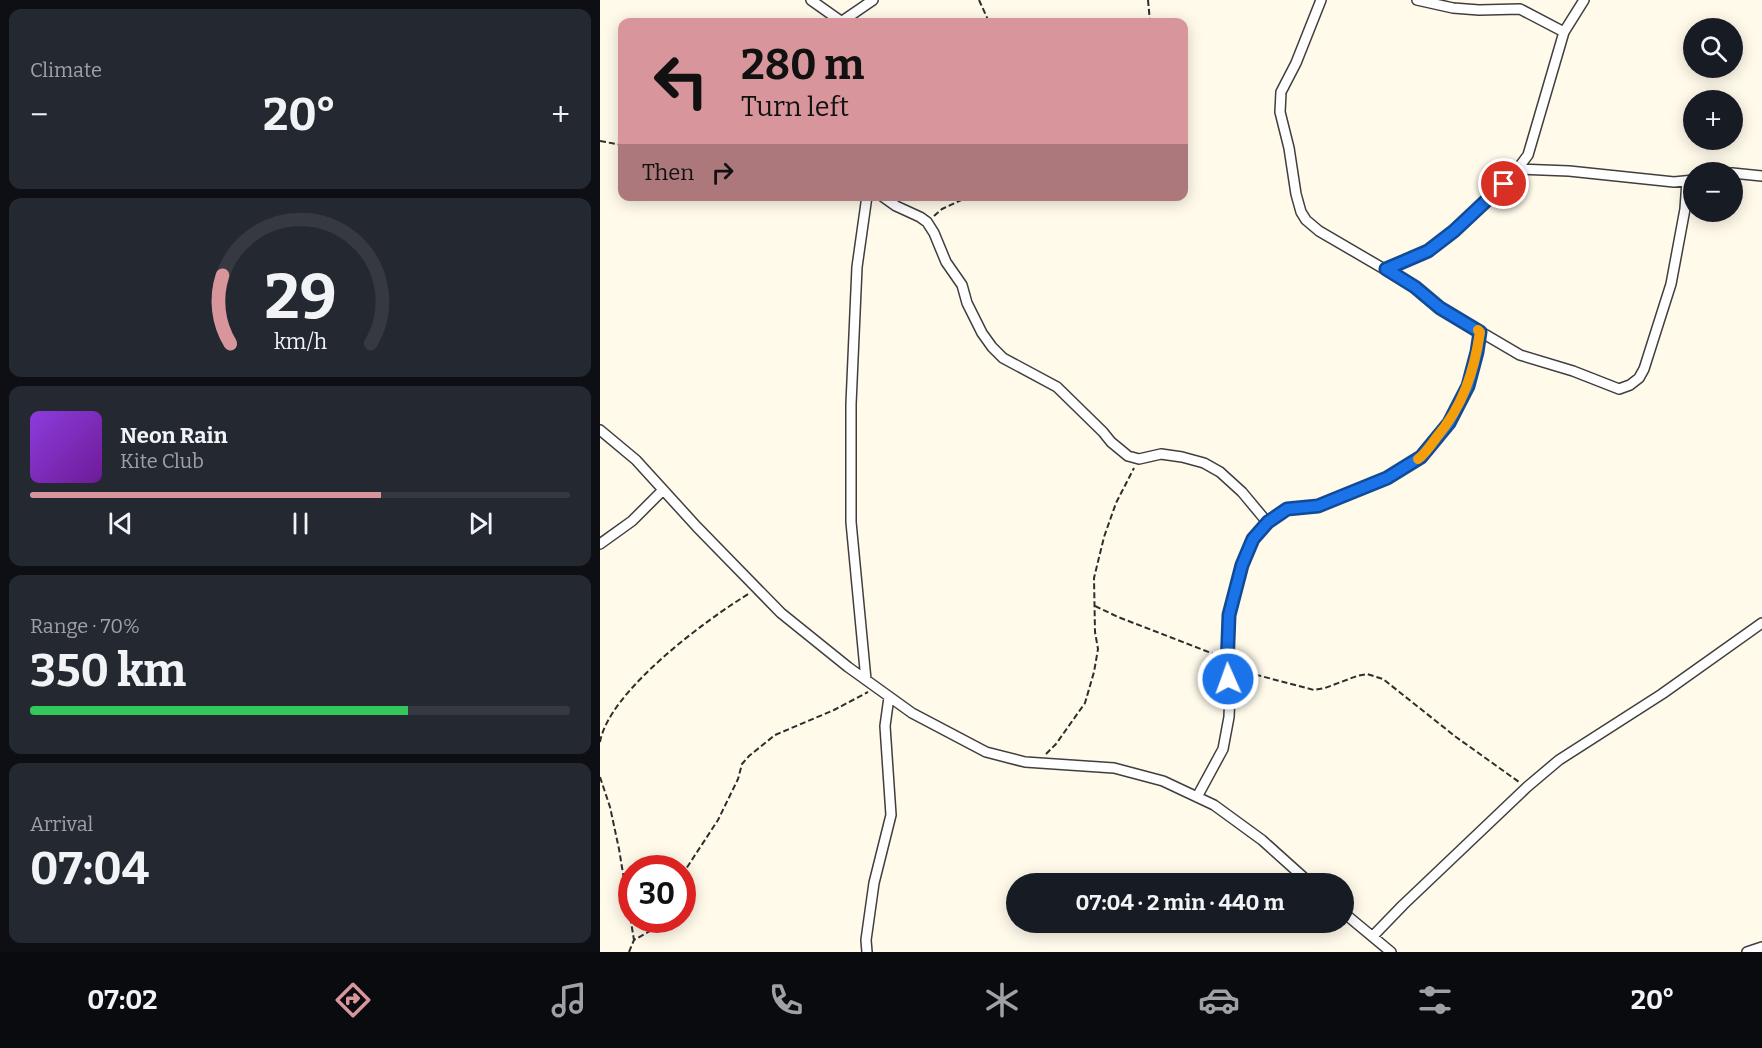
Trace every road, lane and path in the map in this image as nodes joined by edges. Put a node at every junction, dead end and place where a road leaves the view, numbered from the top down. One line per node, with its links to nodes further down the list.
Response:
1 (811, 0): 8 (street)
2 (873, 0): 9 (street)
3 (979, 0): 10 (path)
4 (1148, 0): 11 (path)
5 (1322, 0): 24 (street)
6 (1417, 0): 12 (street)
7 (1584, 0): 12 (street)
8 (836, 18)
9 (847, 18)
10 (987, 18)
11 (1150, 18)
12 (1564, 32): 15 (street)
13 (600, 141): 14 (path)
14 (618, 144)
15 (1517, 169): 18 (street); 24 (street)
16 (1743, 174): 17 (street)
17 (1762, 176)
18 (1683, 181)
19 (866, 201): 35 (street)
20 (889, 201): 23 (street)
21 (959, 201): 23 (path)
22 (1683, 219): 25 (street)
23 (927, 222): 27 (street)
24 (1386, 269): 25 (street)
25 (1480, 332): 29 (street)
26 (600, 430): 28 (street)
27 (1139, 459): 29 (street); 32 (path)
28 (663, 490): 30 (street); 31 (street)
29 (1268, 522): 34 (street)
30 (600, 544)
31 (757, 588): 35 (street); 38 (path)
32 (1095, 606): 34 (path); 39 (path)
33 (1762, 623): 41 (street)
34 (1227, 663): 41 (path); 42 (street)
35 (866, 680): 36 (street)
36 (876, 687): 37 (street); 43 (path)
37 (889, 697): 39 (street); 51 (street)
38 (600, 742)
39 (1038, 763): 42 (street)
40 (600, 777): 48 (path)
41 (1527, 787): 47 (street)
42 (1197, 797): 44 (street)
43 (695, 855)
44 (1299, 873)
45 (1354, 921): 47 (street)
46 (646, 933): 48 (path)
47 (1372, 936): 52 (street)
48 (634, 940): 50 (path)
49 (1762, 947): 53 (street)
50 (629, 952)
51 (867, 952)
52 (1391, 952)
53 (1747, 952)

